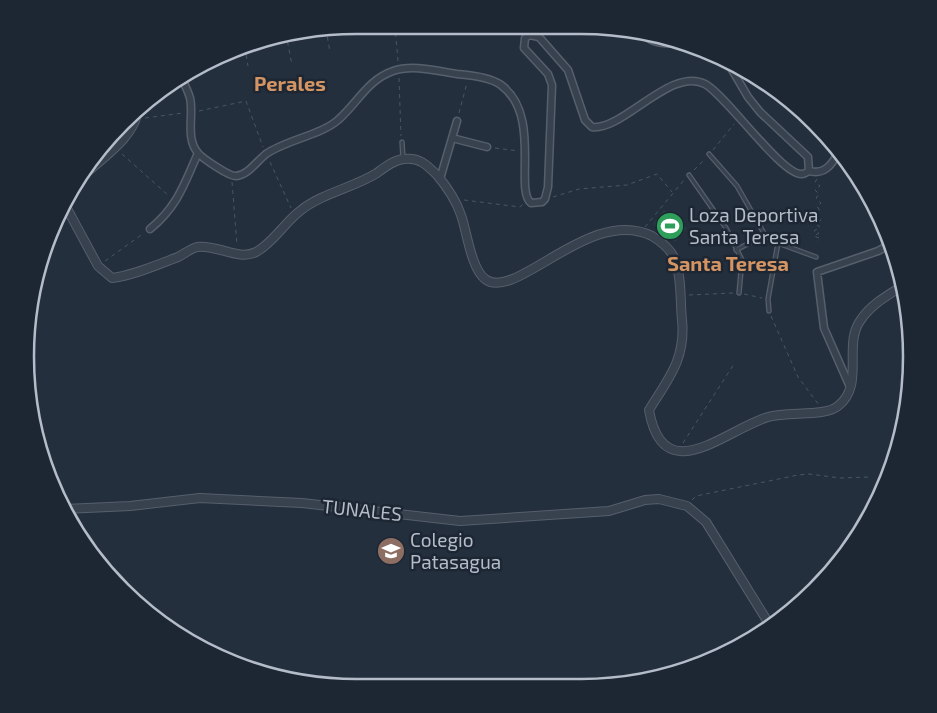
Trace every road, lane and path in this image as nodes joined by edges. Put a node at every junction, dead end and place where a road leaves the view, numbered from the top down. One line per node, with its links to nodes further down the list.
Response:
1 (396, 34): 10 (path)
2 (519, 34): 4 (path)
3 (327, 35): 6 (path)
4 (525, 38): 29 (street); 36 (street)
5 (287, 42): 8 (path)
6 (330, 52)
7 (245, 54): 9 (path)
8 (292, 65)
9 (248, 66)
10 (399, 69): 12 (street); 20 (path); 32 (street)
11 (735, 73): 29 (street)
12 (469, 75): 18 (path); 23 (street)
13 (184, 84): 15 (street)
14 (246, 101): 15 (path)
15 (191, 112): 16 (path); 24 (street)
16 (139, 119)
17 (136, 121): 21 (street)
18 (457, 121): 19 (street)
19 (452, 138): 22 (street); 33 (street)
20 (402, 142): 28 (lane)
21 (113, 147): 26 (street); 38 (path)
22 (487, 147): 23 (path)
23 (527, 151): 37 (street)
24 (198, 154): 32 (street); 38 (street)
25 (709, 154): 41 (lane)
26 (103, 157)
27 (835, 158): 30 (street)
28 (403, 159): 33 (street); 46 (street)
29 (809, 171): 30 (street)
30 (820, 172): 42 (path)
31 (689, 175): 45 (lane)
32 (232, 176): 46 (path)
33 (440, 179): 35 (street)
34 (672, 192): 36 (path)
35 (454, 199): 37 (path); 51 (street)
36 (545, 199): 37 (street)
37 (527, 200)
38 (177, 202): 40 (street)
39 (68, 211): 48 (street)
40 (150, 229): 48 (path)
41 (765, 235): 43 (lane); 45 (lane)
42 (817, 242)
43 (778, 243): 47 (lane); 52 (lane)
44 (884, 248): 55 (street)
45 (736, 250): 50 (lane)
46 (238, 253): 48 (street)
47 (816, 257)
48 (98, 266)
49 (896, 290): 55 (street)
50 (738, 293): 51 (path); 52 (path)
51 (679, 296): 57 (street)
52 (768, 300): 53 (lane)
53 (769, 311): 56 (path)
54 (734, 364): 57 (path)
55 (850, 386): 56 (street)
56 (822, 413): 57 (street)
57 (677, 452)
58 (868, 478): 59 (path)
59 (687, 506): 60 (street, TUNALES); 61 (street, TUNALES)
60 (72, 509)
61 (767, 620)

